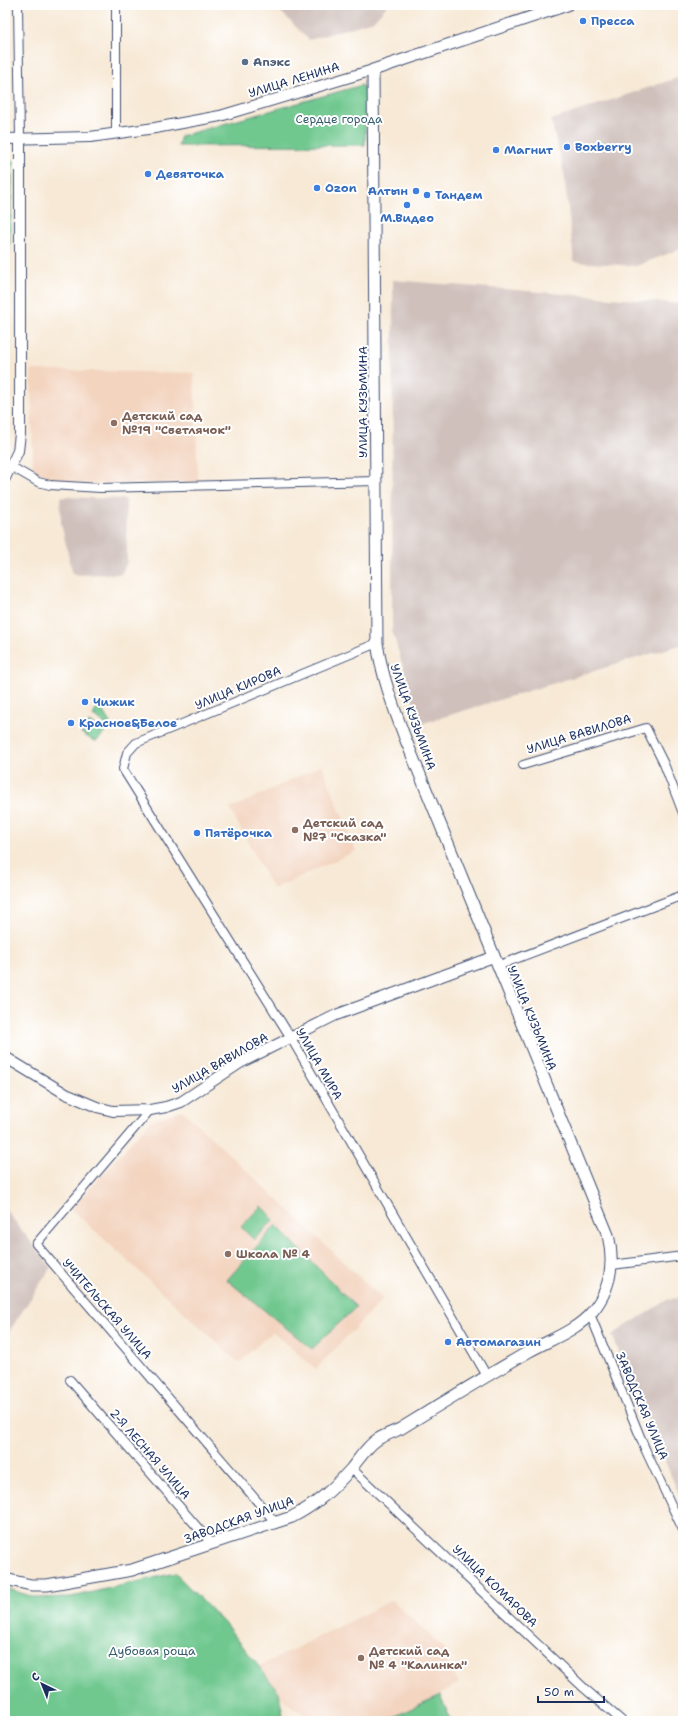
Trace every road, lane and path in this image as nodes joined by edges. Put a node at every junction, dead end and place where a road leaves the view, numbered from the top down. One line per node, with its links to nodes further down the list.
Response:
1 (18, 5): 6 (street)
2 (116, 5): 5 (street)
3 (568, 5): 4 (main road, УЛИЦА ЛЕНИНА)
4 (373, 70): 5 (street, УЛИЦА ЛЕНИНА); 10 (main road, УЛИЦА КУЗЬМИНА)
5 (116, 134): 6 (street, УЛИЦА ЛЕНИНА)
6 (20, 138): 7 (street, УЛИЦА ЛЕНИНА); 8 (street)
7 (5, 139)
8 (12, 467): 9 (street); 10 (street)
9 (5, 478)
10 (376, 481): 11 (main road, УЛИЦА КУЗЬМИНА)
11 (376, 643): 13 (street, УЛИЦА КИРОВА); 16 (main road, УЛИЦА КУЗЬМИНА)
12 (523, 765): 14 (street, УЛИЦА ВАВИЛОВА)
13 (123, 769): 17 (street, УЛИЦА МИРА)
14 (683, 813)
15 (683, 895): 16 (street, УЛИЦА ВАВИЛОВА)
16 (495, 962): 17 (street, УЛИЦА ВАВИЛОВА); 21 (main road, УЛИЦА КУЗЬМИНА)
17 (291, 1038): 19 (street, УЛИЦА ВАВИЛОВА); 23 (street, УЛИЦА МИРА)
18 (5, 1057): 19 (street, УЛИЦА ВАВИЛОВА)
19 (150, 1110): 26 (street, УЧИТЕЛЬСКАЯ УЛИЦА)
20 (683, 1256): 21 (street)
21 (612, 1264): 22 (main road, ЗАВОДСКАЯ УЛИЦА)
22 (590, 1314): 23 (main road, ЗАВОДСКАЯ УЛИЦА); 27 (street, ЗАВОДСКАЯ УЛИЦА)
23 (487, 1376): 25 (main road, ЗАВОДСКАЯ УЛИЦА)
24 (70, 1380): 28 (street, 2-Я ЛЕСНАЯ УЛИЦА)
25 (351, 1468): 26 (main road, ЗАВОДСКАЯ УЛИЦА); 30 (street, УЛИЦА КОМАРОВА)
26 (275, 1522): 28 (main road, ЗАВОДСКАЯ УЛИЦА)
27 (683, 1530)
28 (211, 1543): 29 (main road, ЗАВОДСКАЯ УЛИЦА)
29 (5, 1579)
30 (622, 1721)

